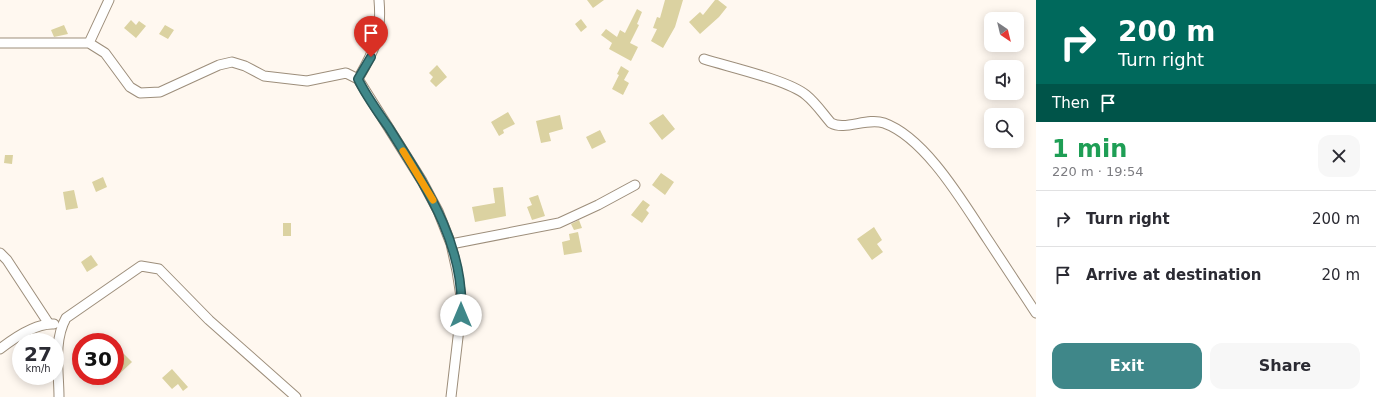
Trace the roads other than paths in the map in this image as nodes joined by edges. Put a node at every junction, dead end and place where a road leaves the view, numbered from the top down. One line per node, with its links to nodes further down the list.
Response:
1 (109, 0): 4 (street)
2 (380, 0): 6 (street)
3 (0, 43): 4 (street)
4 (89, 43): 6 (street)
5 (704, 59): 10 (street)
6 (358, 79): 8 (street)
7 (636, 185): 8 (street)
8 (451, 244): 16 (street)
9 (0, 253): 11 (street)
10 (1036, 313)
11 (49, 324): 12 (street); 13 (street)
12 (62, 325): 14 (street); 15 (street)
13 (0, 349)
14 (59, 397)
15 (296, 397)
16 (451, 397)

